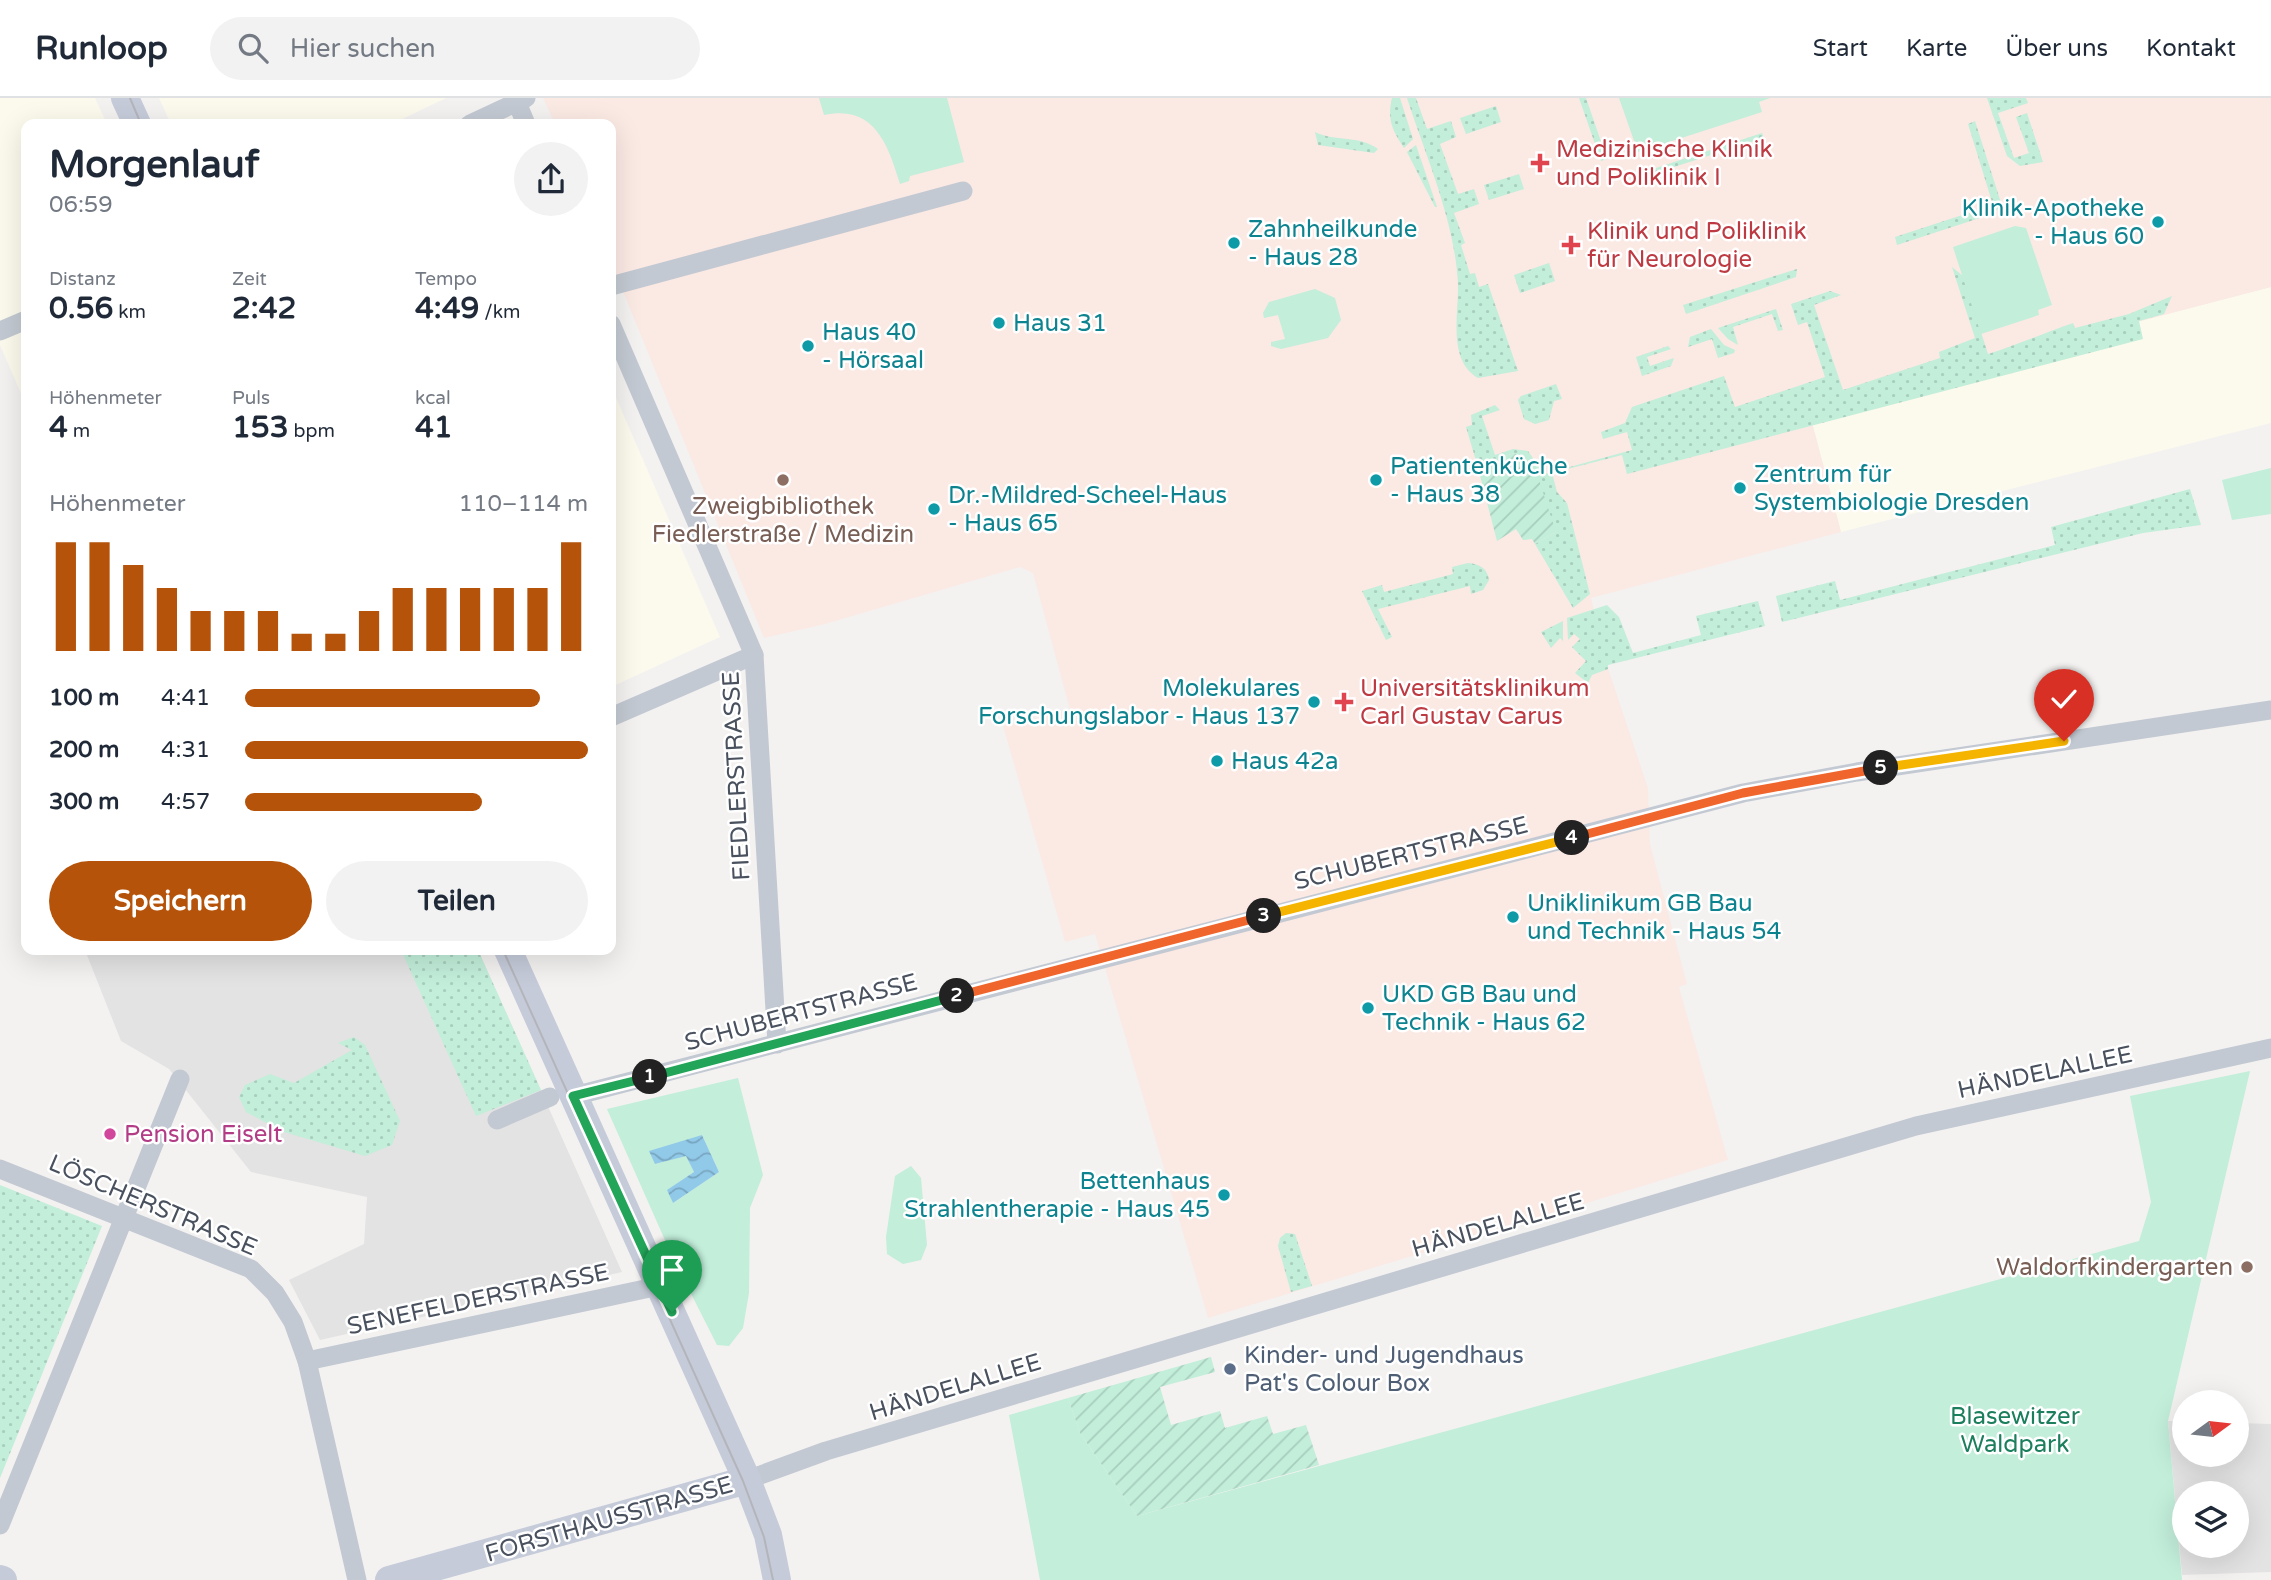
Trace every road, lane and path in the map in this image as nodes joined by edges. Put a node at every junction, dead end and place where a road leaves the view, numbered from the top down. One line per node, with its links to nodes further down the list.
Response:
1 (125, 98): 3 (street)
2 (519, 99): 4 (street); 5 (street)
3 (135, 119)
4 (480, 119)
5 (525, 119)
6 (963, 191): 7 (street)
7 (616, 285)
8 (21, 322): 9 (street)
9 (0, 331)
10 (616, 336): 11 (street, FIEDLERSTRASSE)
11 (754, 655): 13 (street); 15 (street, FIEDLERSTRASSE)
12 (2271, 710): 15 (street, SCHUBERTSTRASSE)
13 (616, 715)
14 (510, 955): 18 (street)
15 (777, 1044): 18 (street, SCHUBERTSTRASSE)
16 (2271, 1048): 24 (street, HÄNDELALLEE)
17 (180, 1079): 21 (street)
18 (562, 1097): 19 (street, SCHUBERTSTRASSE); 22 (street)
19 (497, 1120)
20 (0, 1169): 21 (street, LÖSCHERSTRASSE)
21 (124, 1216): 23 (street, LÖSCHERSTRASSE); 25 (street)
22 (659, 1286): 23 (street, SENEFELDERSTRASSE); 24 (street)
23 (307, 1361): 26 (street, LÖSCHERSTRASSE)
24 (747, 1480): 27 (street, FORSTHAUSSTRASSE); 28 (street)
25 (0, 1525)
26 (357, 1580)
27 (390, 1580)
28 (777, 1580)

